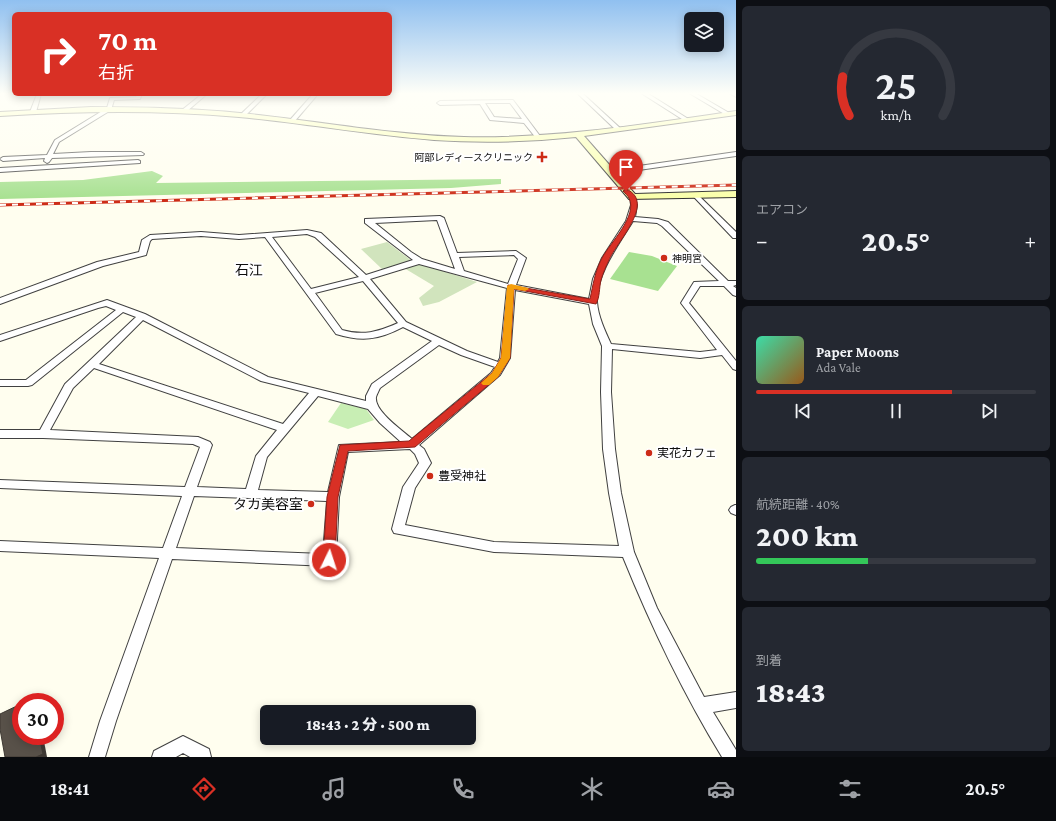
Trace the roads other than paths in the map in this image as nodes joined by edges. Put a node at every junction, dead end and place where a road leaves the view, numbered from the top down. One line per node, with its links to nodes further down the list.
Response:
1 (78, 128): 11 (street)
2 (357, 128): 7 (main road)
3 (531, 128): 7 (street)
4 (623, 128): 5 (main road)
5 (618, 129): 6 (main road)
6 (578, 134): 7 (main road); 17 (main road)
7 (538, 137)
8 (141, 154): 11 (street)
9 (736, 154): 10 (street)
10 (724, 155): 12 (street); 17 (street)
11 (49, 157): 13 (street); 15 (street)
12 (736, 157)
13 (3, 159)
14 (138, 162): 15 (street)
15 (43, 168): 16 (street)
16 (0, 170)
17 (611, 172): 20 (main road)
18 (736, 194): 19 (main road)
19 (695, 195): 20 (main road); 23 (street)
20 (632, 197): 21 (street)
21 (631, 219): 28 (street); 34 (street)
22 (267, 235): 27 (street); 31 (street); 33 (street)
23 (736, 236)
24 (454, 255): 25 (street); 26 (street); 29 (street)
25 (419, 261): 26 (street); 27 (street)
26 (461, 273): 29 (street)
27 (365, 278): 31 (street); 37 (street)
28 (731, 283): 32 (street); 41 (street)
29 (511, 286): 34 (street); 43 (street)
30 (0, 290): 33 (street)
31 (310, 292): 37 (street)
32 (736, 293)
33 (3, 300)
34 (594, 302): 40 (street)
35 (122, 308): 36 (street); 38 (street); 45 (street)
36 (142, 316): 42 (street); 46 (street)
37 (403, 324): 39 (street)
38 (0, 338)
39 (438, 341): 43 (street); 47 (street)
40 (607, 346): 41 (street); 57 (street)
41 (724, 352): 44 (street)
42 (93, 365): 48 (street); 50 (street)
43 (500, 366): 51 (street)
44 (736, 367)
45 (0, 383)
46 (315, 393): 47 (street); 48 (street)
47 (372, 406): 51 (street)
48 (285, 429): 54 (street)
49 (0, 434): 50 (street)
50 (43, 434): 53 (street)
51 (412, 444): 55 (street); 57 (street)
52 (0, 484): 53 (street)
53 (190, 491): 54 (street); 58 (street)
54 (251, 494): 55 (street)
55 (332, 497): 58 (street)
56 (0, 546): 58 (street)
57 (627, 552): 60 (street)
58 (167, 553): 61 (street)
59 (736, 700): 60 (street)
60 (700, 706): 64 (street)
61 (97, 757)
62 (160, 757): 63 (street)
63 (203, 757)
64 (731, 757)

